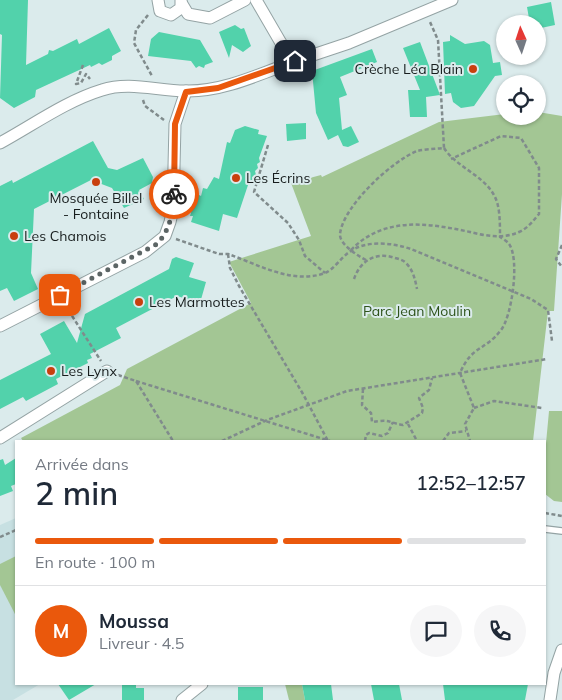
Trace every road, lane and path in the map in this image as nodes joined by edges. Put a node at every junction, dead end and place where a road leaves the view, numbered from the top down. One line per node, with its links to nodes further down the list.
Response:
1 (245, 0): 4 (street)
2 (256, 0): 7 (street)
3 (452, 0): 6 (street)
4 (182, 2): 5 (street)
5 (158, 3): 10 (path)
6 (426, 12): 7 (street); 15 (path)
7 (295, 61): 11 (street)
8 (83, 65): 9 (path)
9 (90, 79)
10 (149, 88): 11 (street); 12 (path); 13 (street)
11 (186, 92): 17 (street)
12 (165, 121)
13 (0, 142)
14 (268, 145): 24 (path)
15 (444, 148): 16 (path); 20 (path)
16 (451, 159): 18 (path); 18 (path)
17 (165, 236): 21 (path); 28 (street)
18 (500, 237): 20 (path); 27 (path)
19 (562, 245): 23 (path)
20 (350, 251): 22 (path); 24 (path); 27 (path)
21 (228, 254): 24 (path); 36 (path)
22 (366, 260): 25 (path); 26 (path)
23 (562, 267)
24 (326, 273)
25 (354, 279)
26 (417, 289)
27 (512, 291): 29 (path); 32 (path)
28 (0, 326)
29 (552, 341)
30 (547, 359): 32 (path)
31 (107, 370): 43 (street)
32 (460, 373): 33 (path); 37 (path)
33 (432, 378): 35 (path); 41 (path)
34 (136, 381): 39 (path)
35 (363, 389): 36 (path); 40 (path)
36 (309, 406): 39 (path); 46 (path)
37 (474, 408): 38 (path); 42 (path)
38 (542, 408)
39 (266, 420): 44 (path); 45 (path)
40 (393, 422): 41 (path); 47 (path)
41 (408, 424): 48 (path)
42 (466, 431): 49 (path); 50 (path)
43 (1, 437)
44 (224, 440)
45 (325, 440)
46 (327, 440)
47 (365, 440)
48 (416, 440)
49 (444, 440)
50 (470, 440)
51 (546, 513): 52 (path)
52 (562, 516)
53 (546, 529): 55 (lane)
54 (15, 530): 56 (path)
55 (562, 531)
56 (0, 537)
57 (562, 650): 60 (street)
58 (201, 685): 59 (street)
59 (182, 700)
60 (550, 700)

